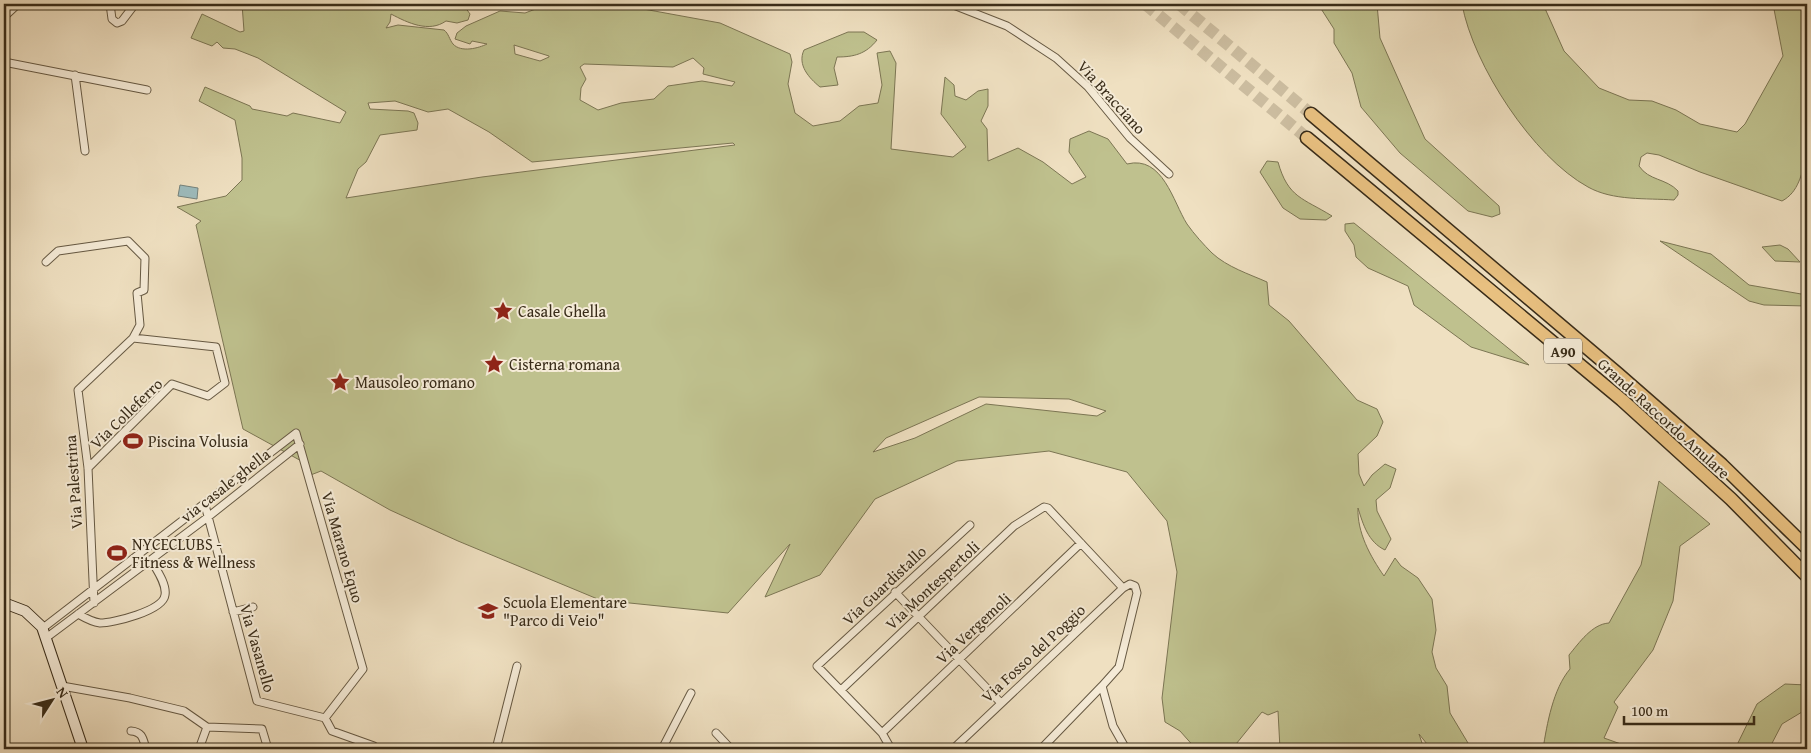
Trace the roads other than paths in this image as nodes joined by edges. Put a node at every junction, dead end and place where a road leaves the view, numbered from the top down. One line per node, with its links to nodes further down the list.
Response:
1 (18, 4): 5 (street)
2 (110, 4): 3 (street)
3 (135, 4)
4 (951, 4): 12 (street, Via Bracciano)
5 (4, 17)
6 (4, 62): 7 (street)
7 (75, 74): 8 (street); 11 (street)
8 (147, 90)
9 (1311, 114): 22 (highway, Grande Raccordo Anulare / A90)
10 (1307, 138): 24 (highway, Grande Raccordo Anulare / A90)
11 (85, 151)
12 (1169, 174)
13 (46, 262): 14 (street)
14 (133, 338): 17 (street, Via Palestrina); 17 (street, Via Colleferro)
15 (296, 433): 16 (street, Via Marano Equo); 18 (street, via casale ghella)
16 (300, 444): 19 (street, via casale ghella); 42 (street, Via Marano Equo)
17 (88, 468): 26 (street, Via Palestrina)
18 (205, 505): 19 (street, Via Vasanello); 26 (street, via casale ghella)
19 (208, 517): 23 (street, via casale ghella); 31 (street, Via Vasanello)
20 (970, 525): 27 (street, Via Guardistallo)
21 (1081, 544): 25 (street); 33 (street, Via Montespertoli); 35 (street, Via Vergemoli)
22 (1807, 548)
23 (151, 560): 29 (street, via casale ghella); 32 (street)
24 (1807, 576)
25 (1122, 588): 38 (street); 41 (street, Via Fosso del Poggio)
26 (92, 592): 29 (street, Via Palestrina); 34 (street, via casale ghella)
27 (895, 592): 33 (street); 39 (street, Via Guardistallo)
28 (4, 603): 34 (street)
29 (94, 603): 32 (street, via casale ghella)
30 (253, 607): 31 (street)
31 (233, 612): 42 (street, Via Vasanello)
32 (78, 614): 34 (street, via casale ghella)
33 (919, 616): 35 (street); 39 (street, Via Montespertoli)
34 (45, 633): 37 (street)
35 (959, 660): 41 (street); 46 (street, Via Vergemoli)
36 (518, 666): 52 (street)
37 (62, 686): 43 (street); 48 (street)
38 (1102, 686): 57 (street); 58 (street)
39 (841, 690): 46 (street)
40 (691, 692): 53 (street)
41 (1000, 702): 56 (street, Via Fosso del Poggio)
42 (325, 718): 47 (street)
43 (207, 727): 50 (street); 51 (street)
44 (131, 731): 49 (street)
45 (716, 733): 54 (street)
46 (882, 733): 55 (street)
47 (374, 746)
48 (83, 749)
49 (146, 749)
50 (200, 749)
51 (268, 749)
52 (496, 749)
53 (662, 749)
54 (731, 749)
55 (891, 749)
56 (953, 749)
57 (1041, 749)
58 (1126, 749)

